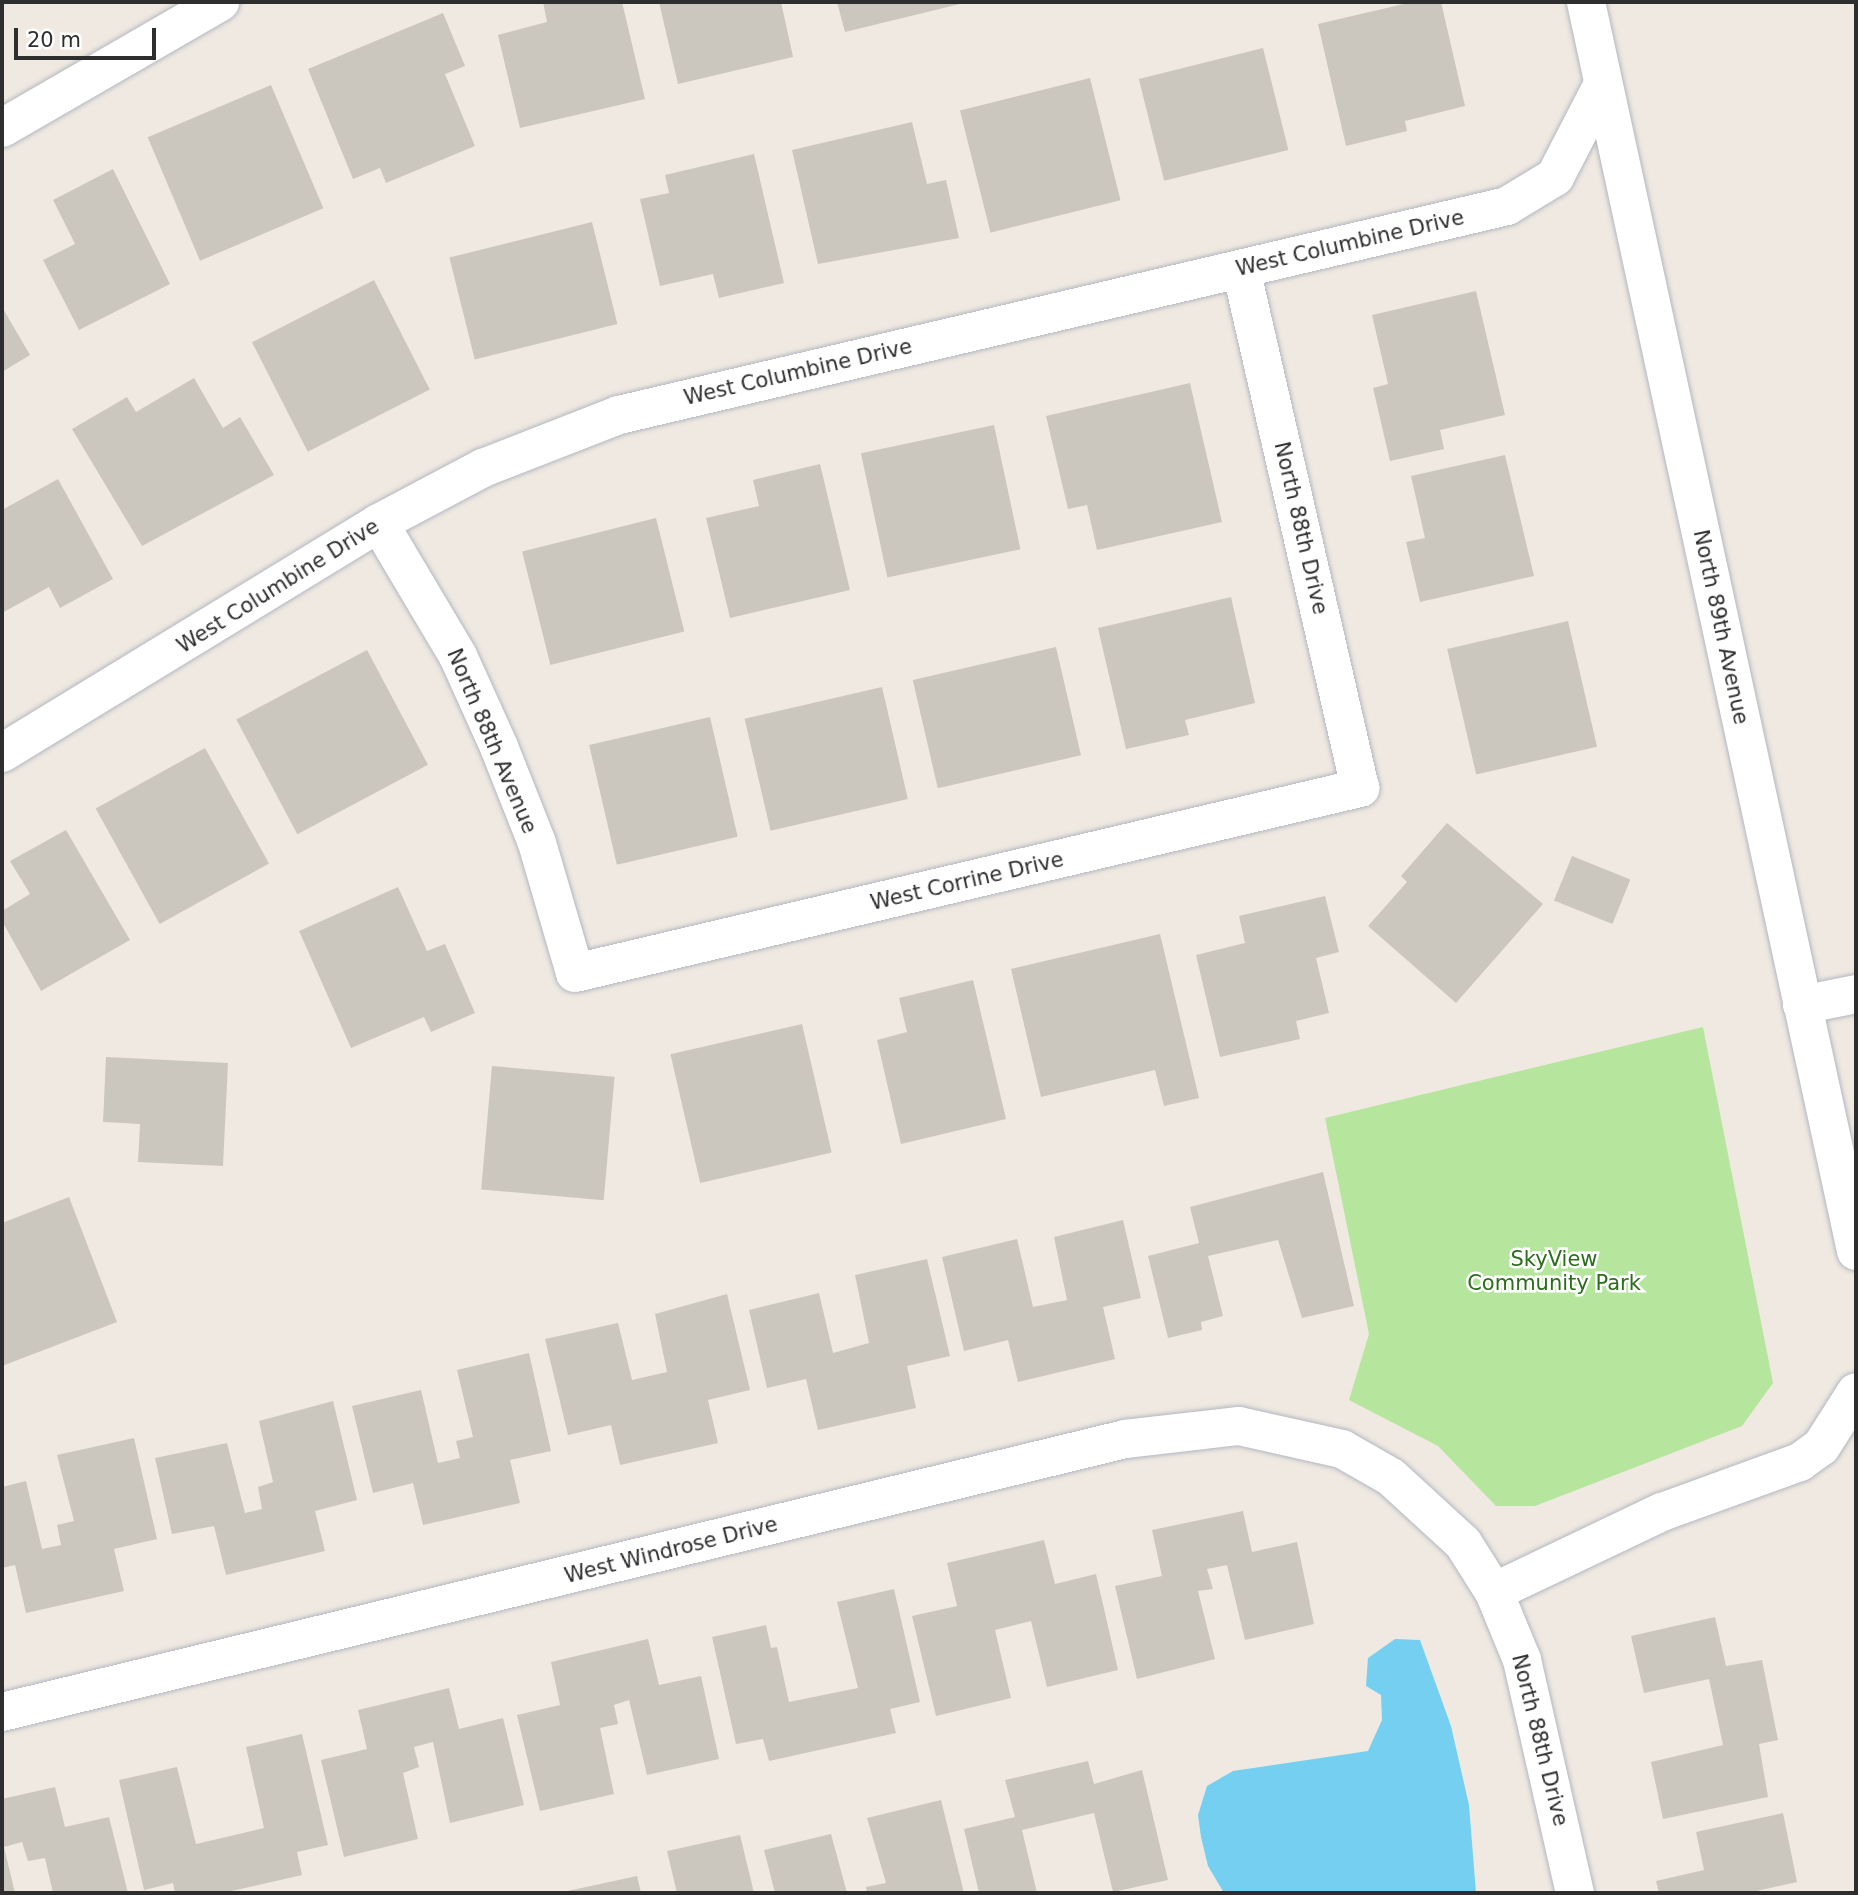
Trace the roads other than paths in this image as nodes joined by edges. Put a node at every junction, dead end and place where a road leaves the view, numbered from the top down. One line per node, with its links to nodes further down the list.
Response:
1 (220, 2): 4 (street)
2 (1586, 2): 3 (street, North 89th Avenue)
3 (1603, 84): 5 (street, West Columbine Drive); 11 (street, North 89th Avenue)
4 (2, 128)
5 (1241, 269): 6 (street, West Columbine Drive); 8 (street, North 88th Drive)
6 (379, 523): 7 (street, West Columbine Drive); 9 (street, North 88th Avenue)
7 (2, 753)
8 (1360, 788): 9 (street, West Corrine Drive)
9 (575, 973)
10 (1856, 994): 11 (street)
11 (1802, 1005): 12 (street, North 89th Avenue)
12 (1856, 1251)
13 (1856, 1392): 15 (street)
14 (1342, 1450): 15 (street, North 88th Drive); 16 (street, West Windrose Drive)
15 (1494, 1592): 17 (street, North 88th Drive)
16 (2, 1712)
17 (1576, 1893)

